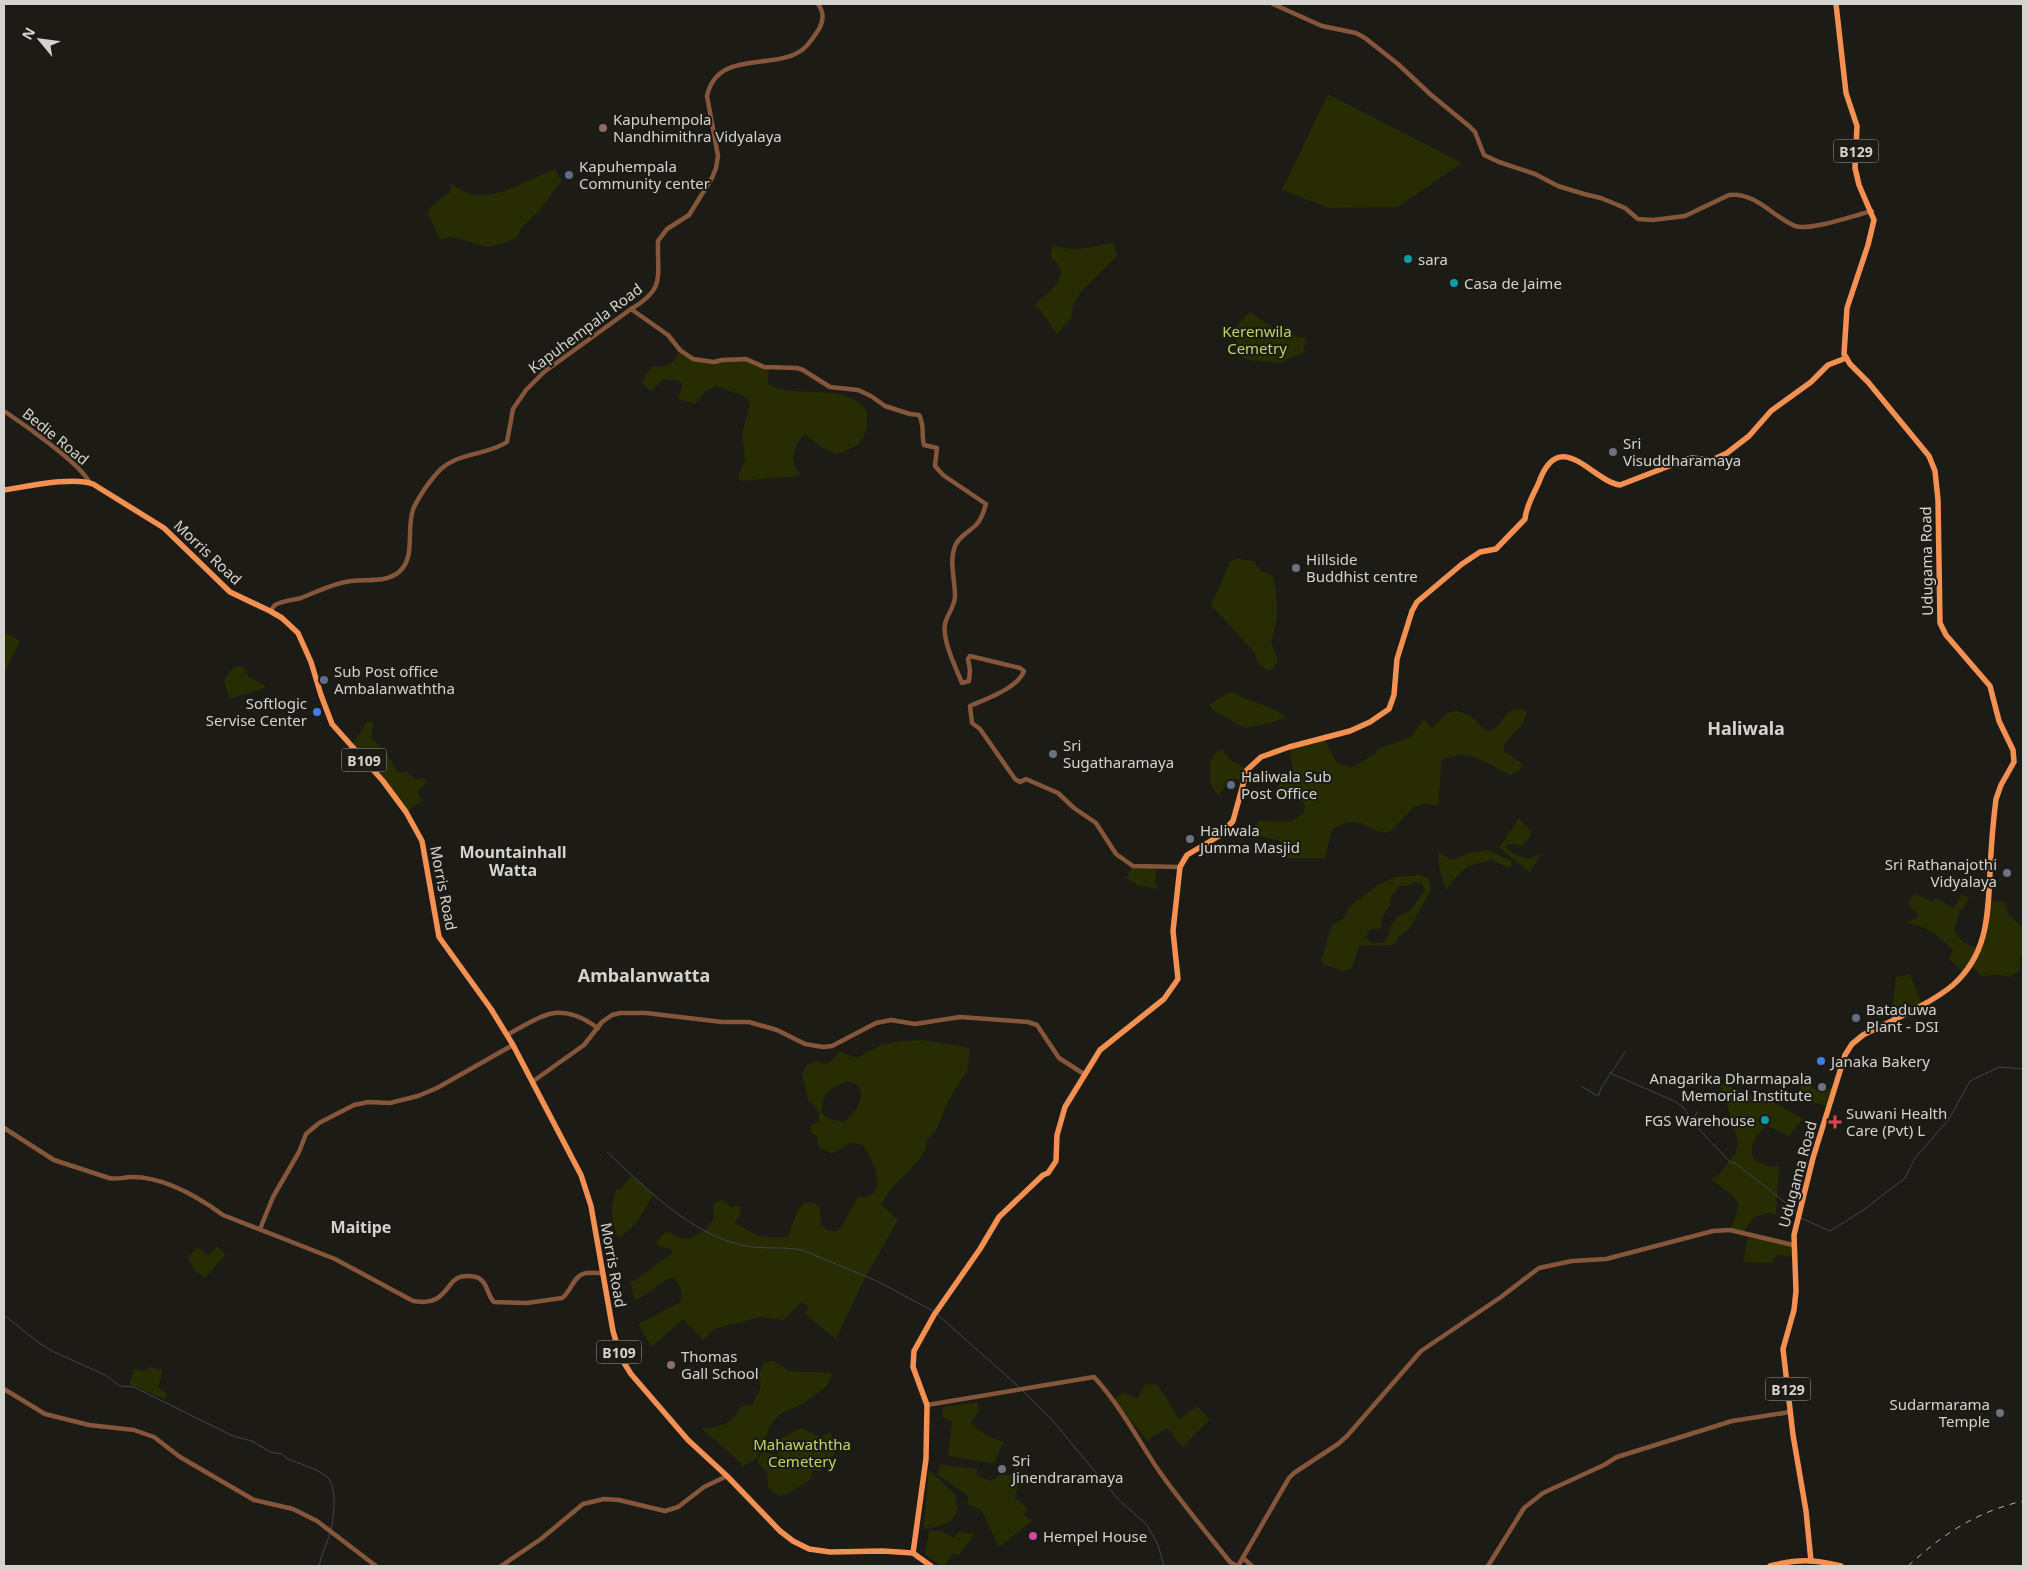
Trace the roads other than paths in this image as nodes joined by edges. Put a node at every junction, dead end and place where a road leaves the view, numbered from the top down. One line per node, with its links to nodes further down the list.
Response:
1 (818, 4): 5 (street, Kapuhempala Road)
2 (1273, 4): 4 (street)
3 (1836, 4): 4 (main road, B129)
4 (1872, 211): 6 (main road, B129)
5 (631, 309): 10 (street, Kapuhempala Road); 11 (street)
6 (1846, 358): 11 (main road); 19 (main road, Udugama Road / B129)
7 (4, 411): 8 (street, Bedie Road)
8 (89, 482): 9 (main road); 10 (main road, Morris Road / B109)
9 (4, 490)
10 (270, 611): 13 (main road, Morris Road / B109)
11 (1180, 867): 15 (main road)
12 (598, 1028): 13 (street); 15 (street); 16 (street)
13 (507, 1036): 14 (main road, Morris Road / B109)
14 (513, 1045): 16 (main road, Morris Road / B109); 18 (street)
15 (1084, 1074): 22 (main road)
16 (532, 1082): 20 (main road, Morris Road / B109)
17 (4, 1128): 18 (street)
18 (260, 1229): 20 (street)
19 (1793, 1245): 23 (main road, Udugama Road / B129); 27 (street)
20 (603, 1273): 24 (main road, Morris Road / B109)
21 (4, 1389): 31 (street)
22 (927, 1405): 26 (main road); 34 (street)
23 (1790, 1412): 25 (main road, Udugama Road / B129); 36 (street)
24 (727, 1476): 26 (main road, B109); 32 (street)
25 (1810, 1552): 28 (main road); 29 (main road, Udugama Road / B129); 30 (main road)
26 (914, 1554): 33 (main road, B109)
27 (1243, 1558): 34 (street); 35 (street)
28 (1796, 1560): 29 (main road); 37 (main road)
29 (1811, 1561): 30 (main road)
30 (1823, 1562): 38 (main road)
31 (376, 1566)
32 (501, 1566)
33 (931, 1566)
34 (1237, 1566)
35 (1252, 1566)
36 (1488, 1566)
37 (1770, 1566)
38 (1840, 1566)

